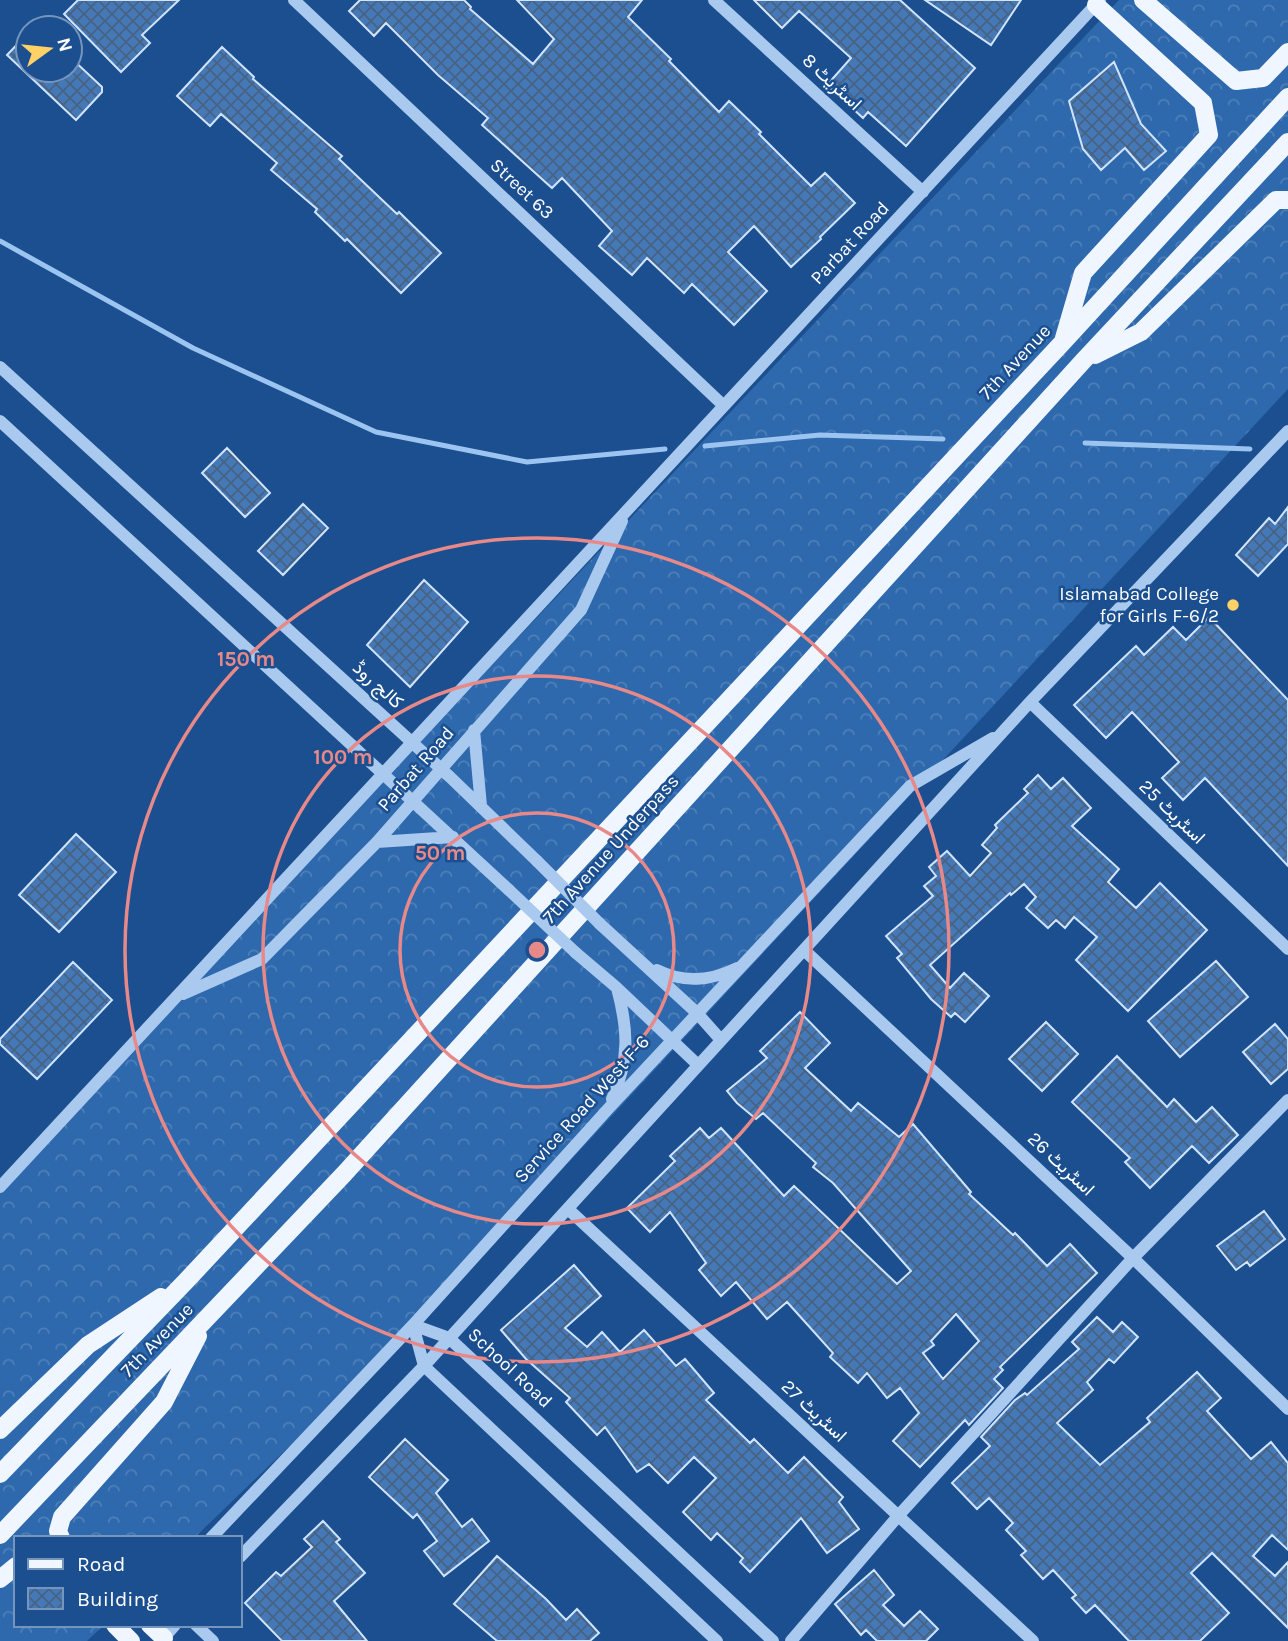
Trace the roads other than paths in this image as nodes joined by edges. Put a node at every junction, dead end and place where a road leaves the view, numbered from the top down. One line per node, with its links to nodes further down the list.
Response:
1 (294, 0): 13 (street, Street 63)
2 (714, 0): 8 (street, اسٹریٹ 8)
3 (1143, 0): 5 (main road)
4 (1098, 3): 8 (street, Parbat Road); 10 (main road)
5 (1288, 52)
6 (1288, 97): 10 (main road, 7th Avenue)
7 (1288, 142): 11 (main road)
8 (923, 192): 13 (street, Parbat Road)
9 (1288, 200): 11 (main road)
10 (1063, 342): 17 (main road, 7th Avenue)
11 (1084, 360): 41 (main road, 7th Avenue Underpass)
12 (0, 367): 21 (street, کالج روڈ)
13 (724, 405): 16 (street, Parbat Road)
14 (0, 421): 23 (street)
15 (1288, 431): 18 (street, Service Road West F-6)
16 (627, 510): 19 (street, Parbat Road); 21 (street, Parbat Road)
17 (770, 654): 40 (main road, 7th Avenue Underpass)
18 (1030, 702): 20 (street, Service Road West F-6); 28 (street, اسٹریٹ 25)
19 (474, 730): 22 (street, Parbat Road); 25 (street)
20 (1003, 733): 29 (street, Service Road West F-6); 31 (street, Service Road West F-6)
21 (411, 741): 22 (street, کالج روڈ); 23 (street, Parbat Road)
22 (441, 769): 24 (street, Parbat Road); 25 (street, کالج روڈ)
23 (384, 774): 24 (street); 33 (street, Parbat Road)
24 (414, 801): 26 (street); 27 (street, Parbat Road)
25 (481, 806): 30 (street, کالج روڈ, bridge)
26 (453, 837): 27 (street); 32 (street, bridge)
27 (377, 842): 33 (street, Parbat Road)
28 (1288, 949)
29 (804, 950): 36 (street, Service Road West F-6); 44 (street, اسٹریٹ 26)
30 (645, 963): 31 (street); 34 (street, کالج روڈ)
31 (745, 964): 34 (street, Service Road West F-6)
32 (616, 986): 35 (street); 39 (street)
33 (177, 997): 42 (street, Parbat Road)
34 (697, 1013): 35 (street, Service Road West F-6); 36 (street, کالج روڈ)
35 (672, 1039): 37 (street); 39 (street, Service Road West F-6)
36 (721, 1040): 37 (street, Service Road West F-6)
37 (697, 1064): 43 (street, Service Road West F-6)
38 (1288, 1100): 44 (street)
39 (608, 1109): 47 (street, Service Road West F-6)
40 (313, 1144): 45 (main road, 7th Avenue)
41 (344, 1174): 46 (main road, 7th Avenue)
42 (0, 1187)
43 (568, 1209): 48 (street, Service Road West F-6); 53 (street, اسٹریٹ 27)
44 (1133, 1258): 50 (street, اسٹریٹ 26); 53 (street)
45 (187, 1280): 51 (main road); 52 (main road, 7th Avenue)
46 (208, 1317): 54 (main road, 7th Avenue); 55 (main road)
47 (413, 1325): 48 (street, School Road); 49 (street); 56 (street, Service Road West F-6)
48 (449, 1338): 49 (street, Service Road West F-6); 63 (street, School Road)
49 (425, 1366): 57 (street, Service Road West F-6); 62 (street)
50 (1288, 1409)
51 (0, 1430)
52 (0, 1474)
53 (899, 1515): 64 (street); 65 (street, اسٹریٹ 27)
54 (0, 1535)
55 (60, 1536)
56 (213, 1536)
57 (242, 1555)
58 (14, 1568): 59 (main road)
59 (0, 1579)
60 (198, 1627): 61 (street)
61 (213, 1641)
62 (717, 1641)
63 (773, 1641)
64 (791, 1641)
65 (1033, 1641)

